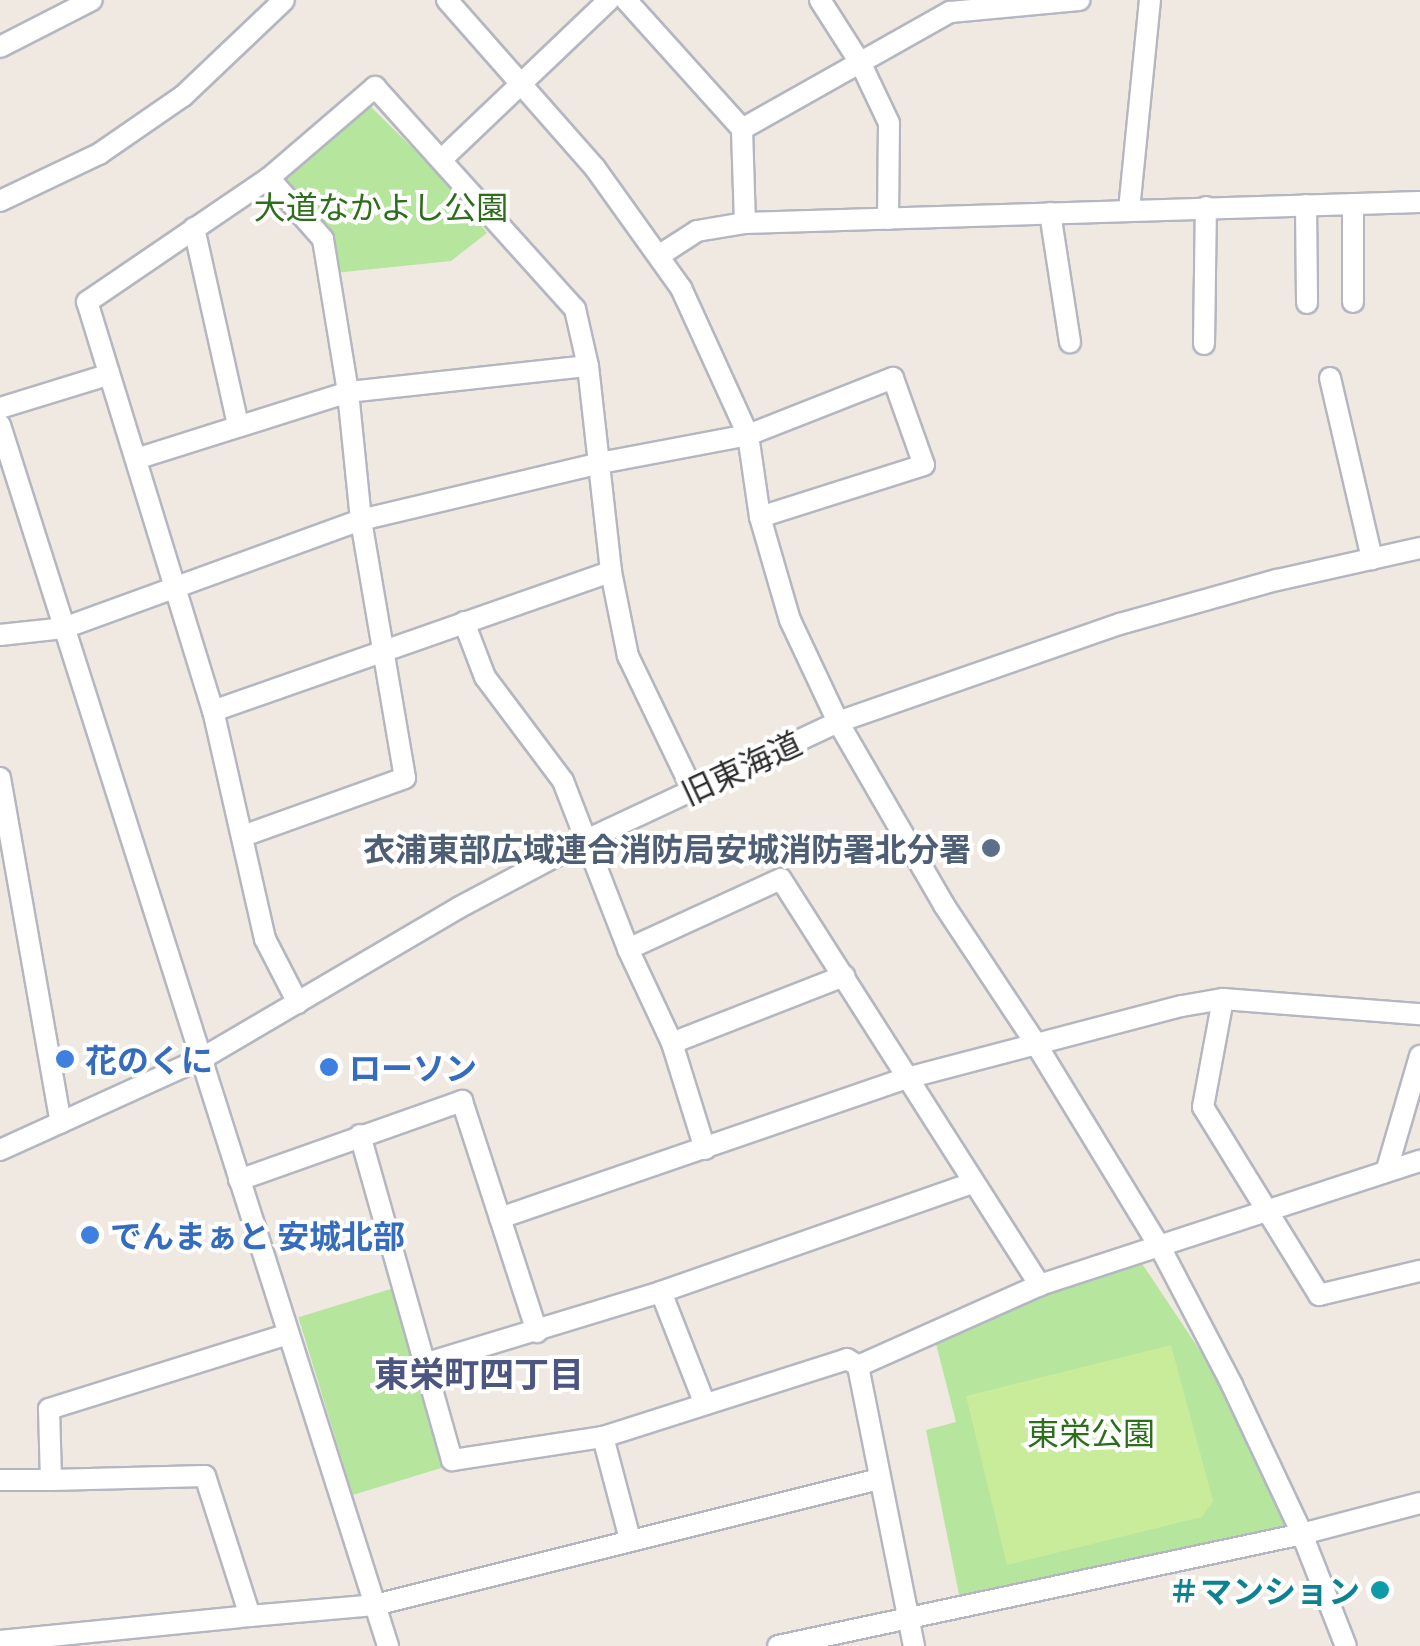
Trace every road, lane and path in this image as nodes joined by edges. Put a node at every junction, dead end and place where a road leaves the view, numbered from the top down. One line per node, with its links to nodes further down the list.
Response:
1 (284, 0): 16 (street)
2 (446, 0): 12 (street)
3 (609, 0): 12 (street)
4 (626, 0): 13 (street)
5 (820, 0): 11 (street)
6 (1079, 0): 9 (street)
7 (1150, 0): 21 (street)
8 (83, 3): 10 (street)
9 (947, 6): 11 (street)
10 (0, 47)
11 (860, 64): 13 (street); 23 (street)
12 (521, 83): 14 (street); 26 (street)
13 (742, 129): 24 (street)
14 (442, 158): 15 (street); 31 (street)
15 (269, 178): 25 (street); 34 (street)
16 (0, 201)
17 (1420, 202): 18 (street)
18 (1353, 204): 19 (street); 27 (street)
19 (1306, 205): 20 (street); 28 (street)
20 (1206, 207): 21 (street); 30 (street)
21 (1128, 210): 22 (street)
22 (1050, 213): 23 (street); 29 (street)
23 (888, 219): 24 (street)
24 (745, 222): 26 (street)
25 (194, 228): 32 (street); 37 (street)
26 (660, 255): 38 (street)
27 (1353, 302)
28 (1308, 303)
29 (1070, 342)
30 (1204, 344)
31 (588, 366): 34 (street); 40 (street)
32 (107, 376): 35 (street); 39 (street)
33 (1330, 378): 44 (street)
34 (348, 392): 37 (street); 42 (street)
35 (0, 408)
36 (0, 425): 48 (street)
37 (238, 425): 39 (street)
38 (748, 435): 40 (street); 41 (street); 41 (street)
39 (136, 459): 46 (street)
40 (600, 463): 42 (street); 45 (street)
41 (760, 517): 52 (street)
42 (361, 520): 46 (street); 50 (street)
43 (1420, 548): 44 (street, 旧東海道)
44 (1372, 559): 52 (street, 旧東海道)
45 (611, 572): 47 (street); 54 (street)
46 (176, 588): 48 (street); 51 (street)
47 (464, 622): 50 (street); 56 (street)
48 (64, 628): 49 (street); 67 (street)
49 (0, 635)
50 (386, 651): 51 (street); 55 (street)
51 (213, 711): 55 (street)
52 (838, 722): 54 (street, 旧東海道); 65 (street)
53 (0, 778): 57 (street)
54 (692, 789): 56 (street, 旧東海道)
55 (244, 836): 62 (street)
56 (584, 841): 59 (street); 62 (street, 旧東海道)
57 (22, 902): 58 (street); 69 (street)
58 (0, 906)
59 (628, 949): 60 (street); 64 (street)
60 (844, 976): 64 (street); 68 (street)
61 (1222, 999): 63 (street); 65 (street); 77 (street)
62 (298, 1002): 67 (street, 旧東海道)
63 (1420, 1014)
64 (672, 1043): 71 (street)
65 (1036, 1044): 68 (street); 79 (street)
66 (1420, 1056): 74 (street)
67 (201, 1059): 69 (street, 旧東海道); 75 (street)
68 (908, 1078): 71 (street); 76 (street)
69 (61, 1123): 72 (street, 旧東海道)
70 (360, 1135): 75 (street); 78 (street); 85 (street)
71 (705, 1149): 78 (street)
72 (0, 1150)
73 (1420, 1160): 74 (street)
74 (1387, 1169): 77 (street)
75 (239, 1180): 84 (street)
76 (973, 1183): 81 (street); 82 (street)
77 (1264, 1210): 79 (street); 80 (street)
78 (500, 1218): 83 (street)
79 (1160, 1247): 81 (street); 93 (street)
80 (1420, 1271)
81 (1040, 1285): 86 (street)
82 (662, 1292): 83 (street); 87 (street)
83 (537, 1332): 85 (street)
84 (288, 1334): 91 (street); 95 (street)
85 (424, 1364): 88 (street)
86 (858, 1366): 87 (street); 89 (street)
87 (704, 1404): 88 (street)
88 (603, 1437): 94 (street)
89 (879, 1479): 94 (street); 97 (street)
90 (0, 1480): 91 (street)
91 (50, 1480): 96 (street)
92 (1420, 1503): 93 (street)
93 (1302, 1534): 97 (street); 102 (street)
94 (630, 1540): 95 (street)
95 (375, 1606): 96 (street); 99 (street)
96 (250, 1616): 98 (street)
97 (908, 1618): 100 (street); 101 (street)
98 (0, 1641)
99 (388, 1646)
100 (778, 1646)
101 (914, 1646)
102 (1346, 1646)

